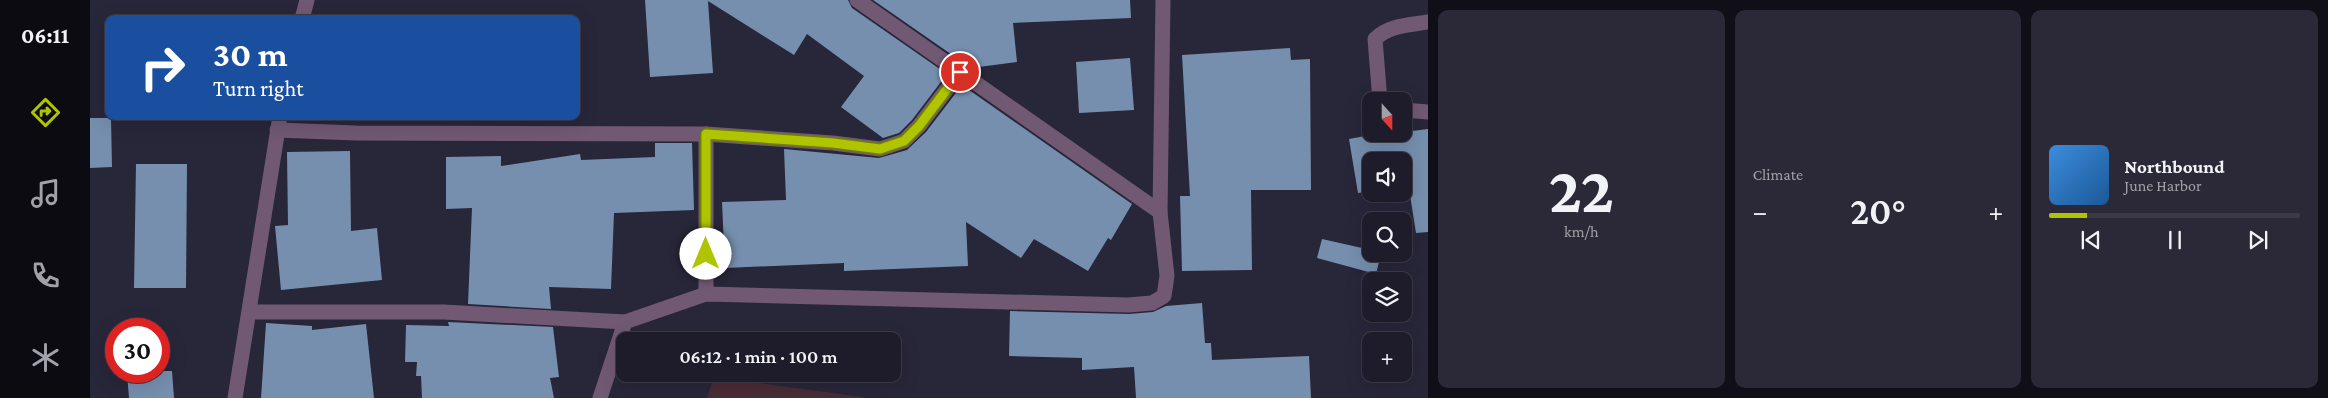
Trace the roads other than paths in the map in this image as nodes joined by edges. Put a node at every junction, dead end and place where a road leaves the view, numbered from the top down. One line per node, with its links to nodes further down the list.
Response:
1 (307, 0): 4 (street)
2 (857, 0): 6 (street)
3 (1163, 0): 12 (street)
4 (303, 15)
5 (1428, 22): 7 (street)
6 (960, 72): 11 (street); 12 (street)
7 (1379, 92)
8 (1412, 111): 9 (street)
9 (1428, 112)
10 (278, 123): 11 (street); 14 (street)
11 (706, 134): 13 (street)
12 (1160, 212): 13 (street)
13 (706, 294): 15 (street)
14 (250, 312): 15 (street); 16 (street)
15 (625, 322): 17 (street)
16 (234, 398)
17 (600, 398)

